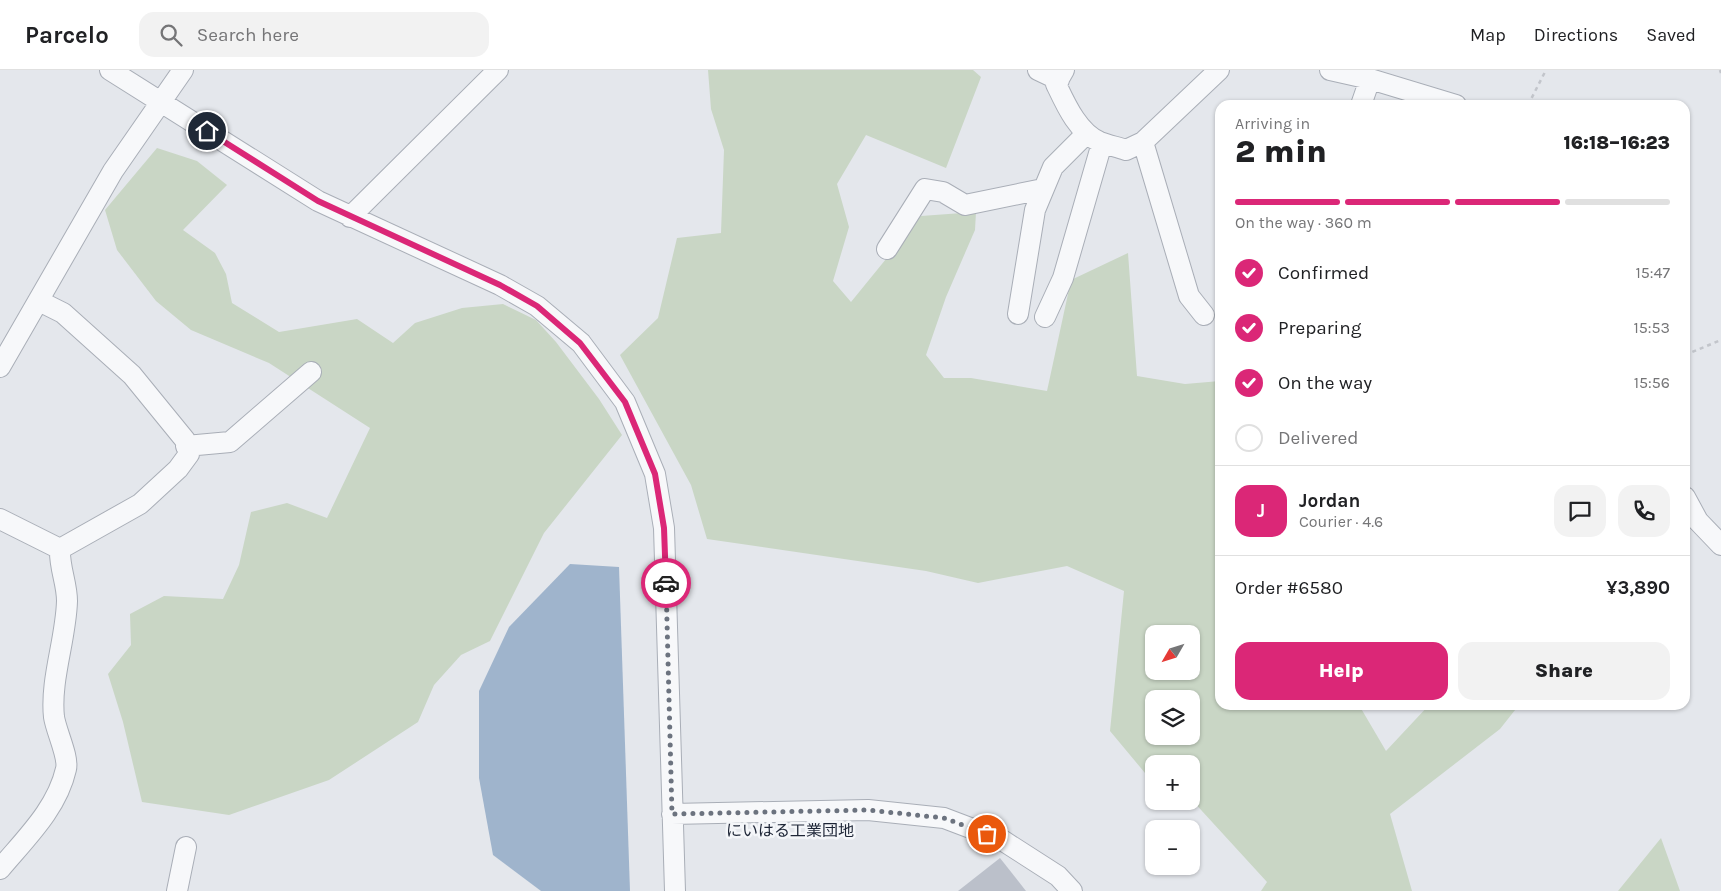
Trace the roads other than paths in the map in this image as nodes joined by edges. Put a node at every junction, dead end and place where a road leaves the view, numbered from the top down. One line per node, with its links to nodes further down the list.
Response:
1 (110, 70): 11 (street)
2 (183, 70): 11 (street)
3 (498, 70): 15 (street)
4 (1038, 70): 7 (street)
5 (1219, 70): 13 (street)
6 (1330, 70): 8 (street)
7 (1062, 75): 12 (street)
8 (1370, 79): 9 (street); 10 (street)
9 (1363, 100)
10 (1433, 100)
11 (159, 101): 15 (street); 17 (street)
12 (1094, 138): 13 (street); 14 (street); 20 (street)
13 (1143, 142): 19 (street)
14 (1043, 190): 16 (street); 18 (street)
15 (350, 217): 28 (street)
16 (888, 249)
17 (39, 301): 21 (street); 23 (street)
18 (1018, 314)
19 (1204, 316)
20 (1045, 317)
21 (2, 356)
22 (311, 372): 23 (street)
23 (186, 446): 27 (street)
24 (1690, 507): 26 (street)
25 (0, 519): 27 (street)
26 (1721, 545)
27 (60, 549): 30 (street)
28 (672, 814): 32 (street); 33 (street)
29 (186, 847): 31 (street)
30 (0, 870)
31 (177, 891)
32 (675, 891)
33 (1072, 891)

